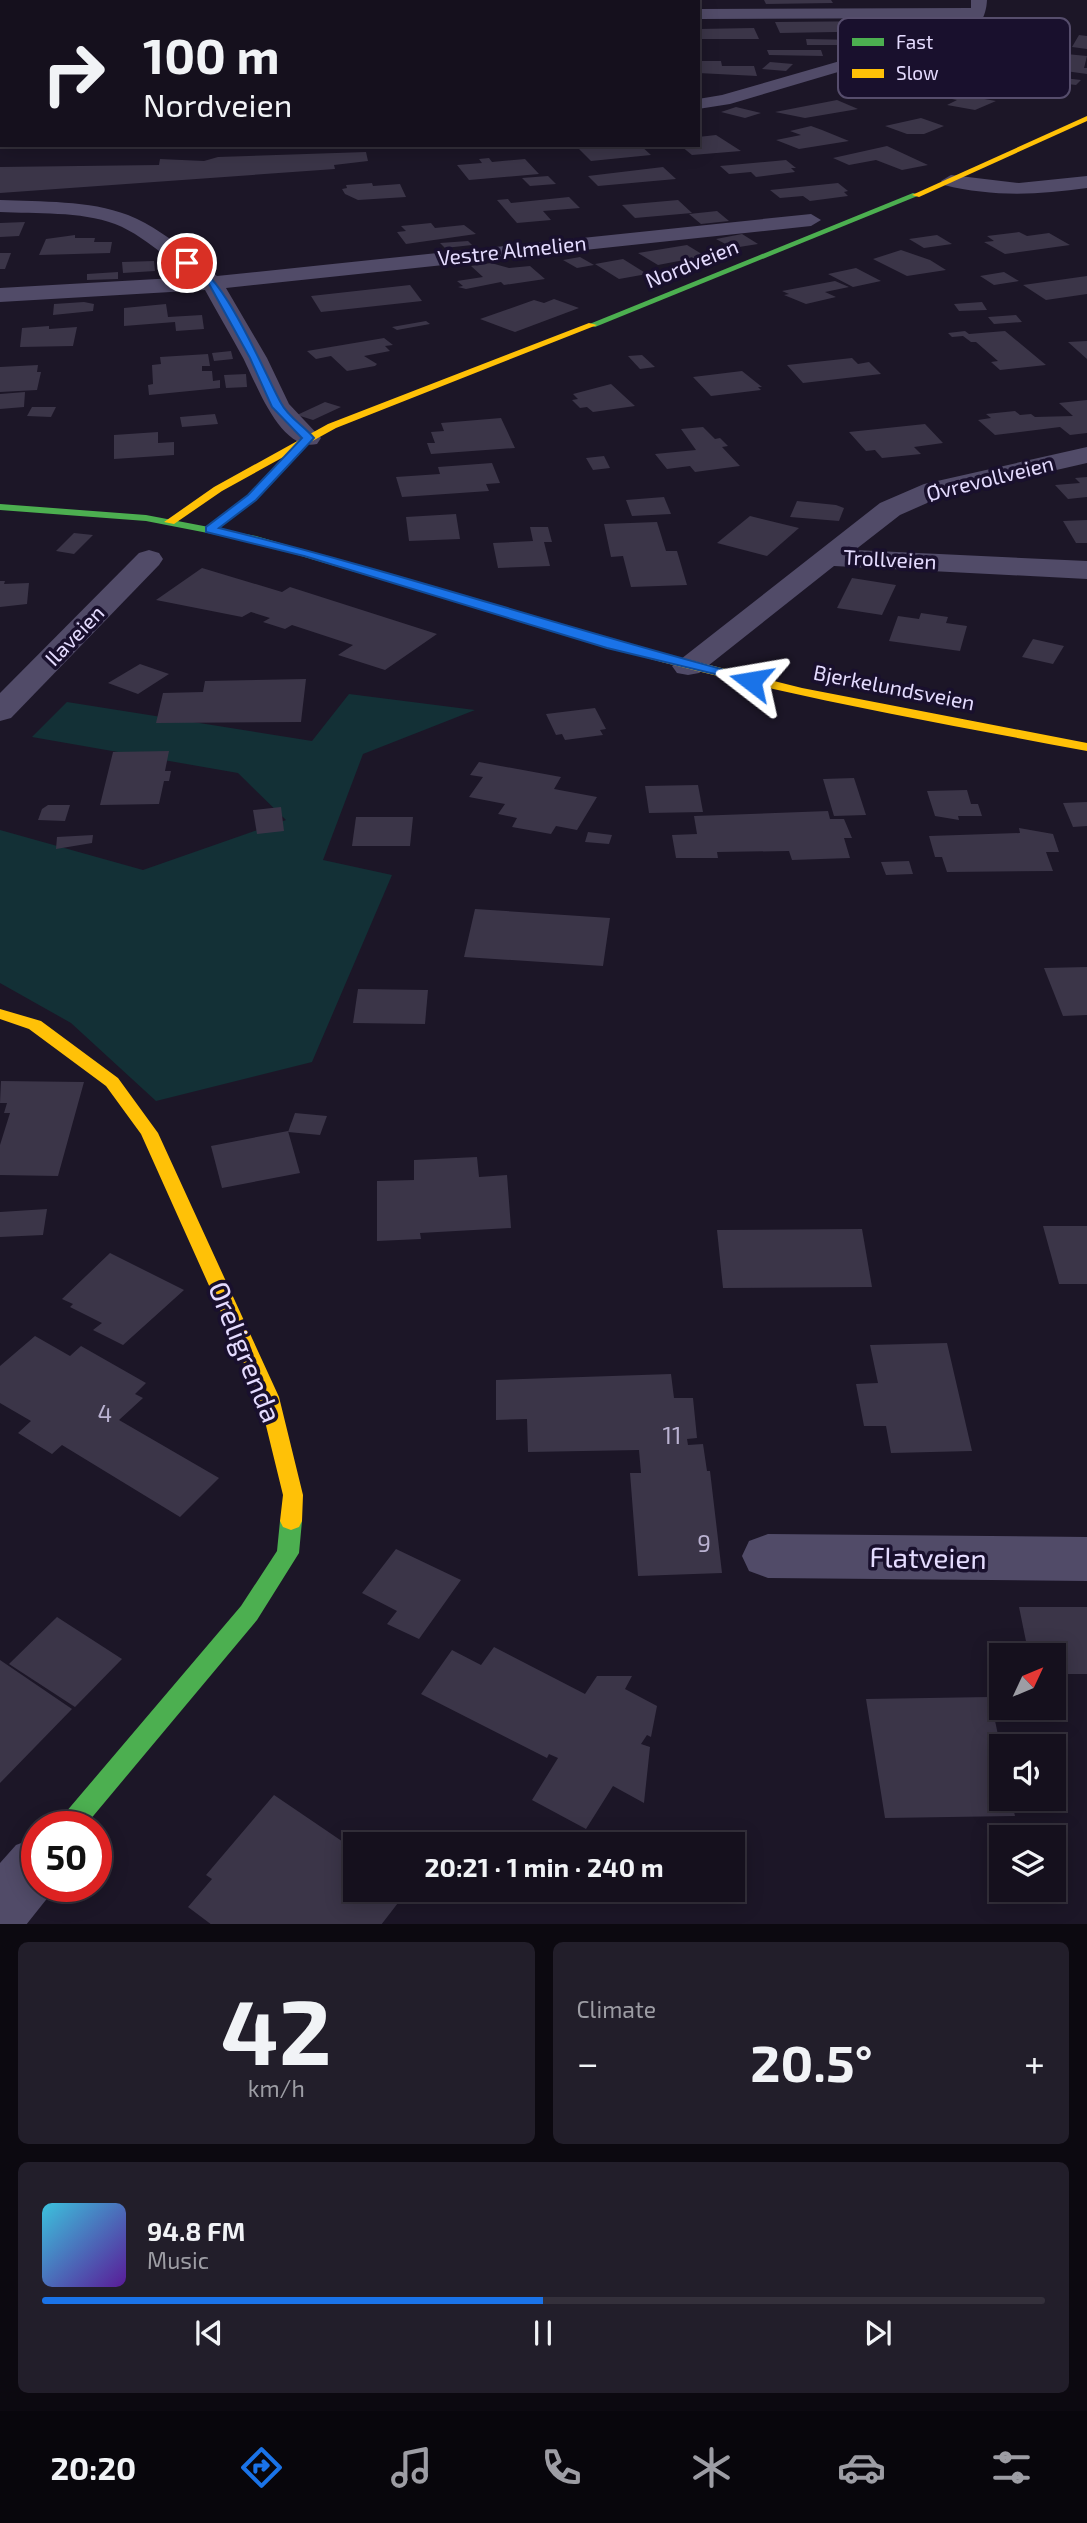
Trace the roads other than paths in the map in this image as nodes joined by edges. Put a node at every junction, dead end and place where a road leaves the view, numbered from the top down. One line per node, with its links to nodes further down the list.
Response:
1 (978, 6): 2 (street)
2 (700, 13)
3 (838, 68): 4 (street)
4 (700, 104)
5 (1087, 118): 6 (main road, Nordveien)
6 (951, 181): 7 (street); 12 (main road, Nordveien)
7 (1087, 182)
8 (0, 206): 10 (street)
9 (811, 220): 10 (street, Vestre Almelien)
10 (212, 283): 11 (street, Vestre Almelien); 12 (street)
11 (0, 295)
12 (308, 438): 14 (main road, Nordveien); 17 (main road, Nordveien)
13 (1087, 455): 19 (street, Øvrevollveien)
14 (271, 478)
15 (0, 507): 17 (main road, Bjerkelundsveien)
16 (231, 513): 18 (main road)
17 (170, 522): 18 (main road, Bjerkelundsveien)
18 (210, 529): 22 (main road, Bjerkelundsveien)
19 (827, 557): 21 (street, Trollveien); 22 (street, Trollveien)
20 (149, 559): 23 (street, Ilaveien)
21 (1087, 570)
22 (688, 666): 24 (main road, Bjerkelundsveien)
23 (0, 711)
24 (1087, 747)
25 (0, 1014): 28 (main road, Oreligrenda)
26 (768, 1556): 27 (street, Flatveien)
27 (1087, 1559)
28 (82, 1811)
29 (21, 1884): 30 (street)
30 (0, 1909)

